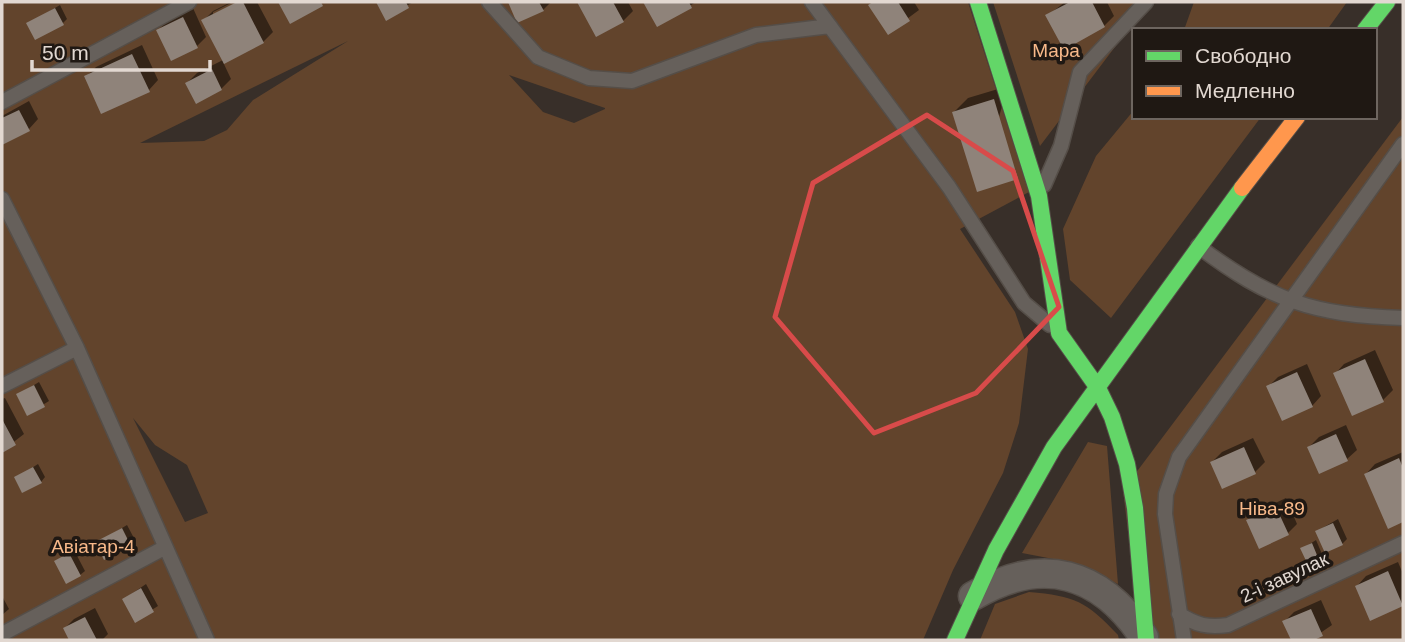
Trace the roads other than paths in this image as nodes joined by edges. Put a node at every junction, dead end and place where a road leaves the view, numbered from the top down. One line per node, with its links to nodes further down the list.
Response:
1 (189, 2): 9 (lane)
2 (489, 2): 7 (lane)
3 (812, 2): 7 (lane)
4 (978, 2): 12 (street)
5 (1146, 2): 12 (lane)
6 (1387, 2): 8 (street)
7 (830, 26): 17 (lane)
8 (1367, 28)
9 (2, 103)
10 (1295, 119): 14 (street)
11 (1403, 144): 15 (lane)
12 (1040, 196): 17 (street)
13 (2, 199): 18 (lane)
14 (1198, 245): 15 (lane); 20 (street)
15 (1289, 302): 16 (lane); 24 (lane)
16 (1403, 318)
17 (1059, 333): 20 (street)
18 (77, 348): 19 (lane); 22 (lane)
19 (2, 386)
20 (1098, 388): 23 (street); 26 (street)
21 (1403, 543): 24 (lane, 2-і завулак)
22 (164, 548): 25 (lane); 27 (lane)
23 (973, 596): 26 (street); 28 (street)
24 (1179, 614): 29 (lane)
25 (2, 634)
26 (1145, 639)
27 (207, 640)
28 (955, 640)
29 (1184, 640)

